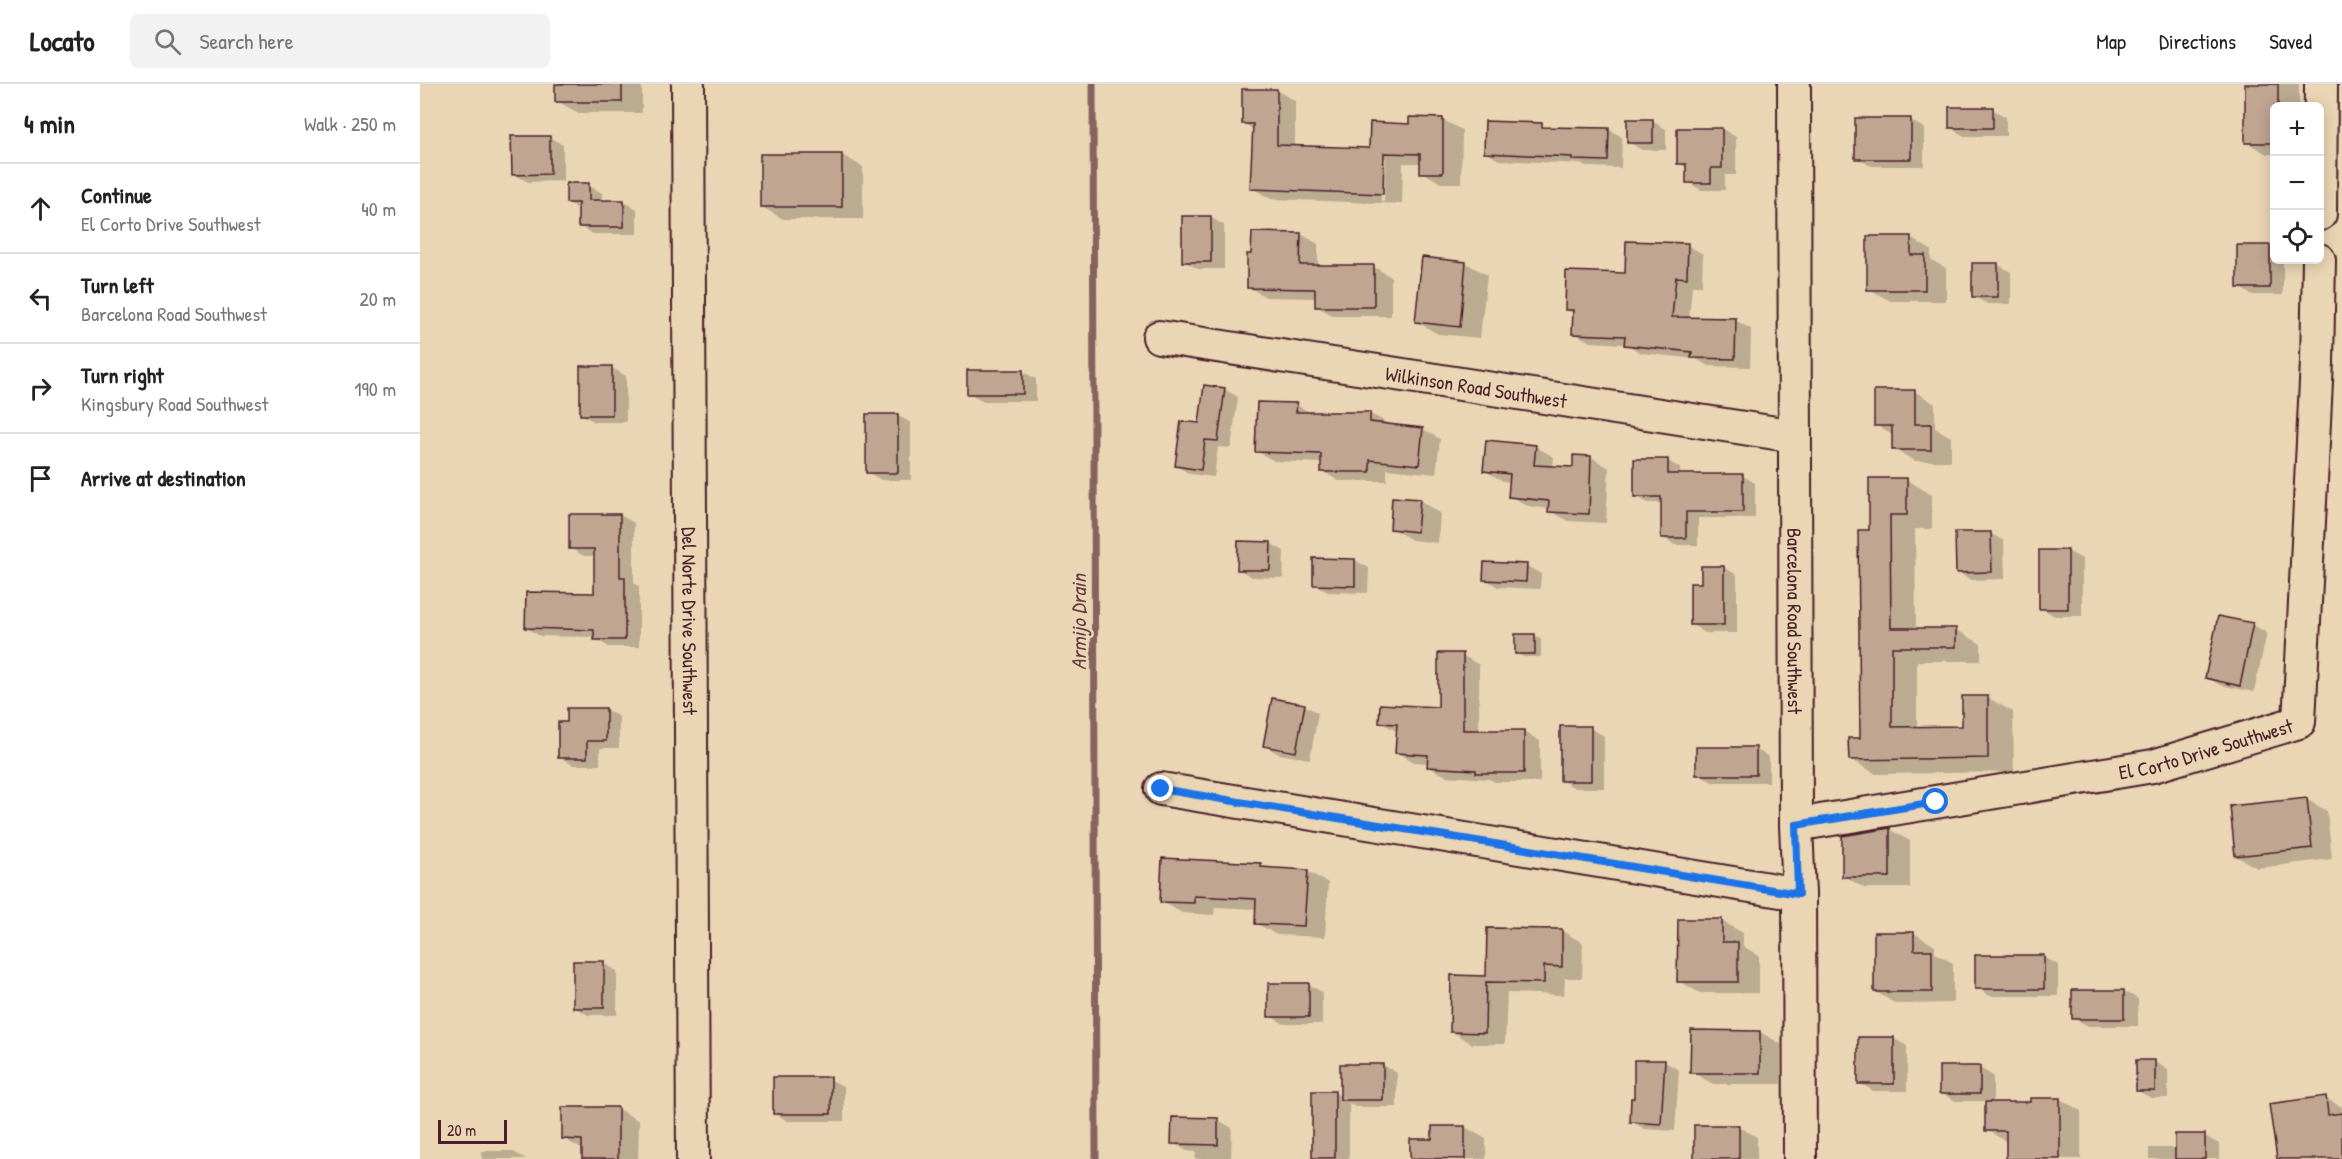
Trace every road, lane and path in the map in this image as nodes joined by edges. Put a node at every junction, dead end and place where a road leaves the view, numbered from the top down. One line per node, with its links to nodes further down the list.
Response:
1 (688, 84): 11 (street, Del Norte Drive Southwest)
2 (1794, 84): 7 (street, Barcelona Road Southwest)
3 (2321, 84): 4 (street)
4 (2319, 210)
5 (2319, 264): 9 (street, El Corto Drive Southwest)
6 (1159, 337): 7 (street, Wilkinson Road Southwest)
7 (1795, 436): 9 (street, Barcelona Road Southwest)
8 (1161, 789): 10 (street)
9 (1796, 825): 10 (street, Barcelona Road Southwest)
10 (1798, 894): 12 (street, Barcelona Road Southwest)
11 (693, 1159)
12 (1800, 1159)

